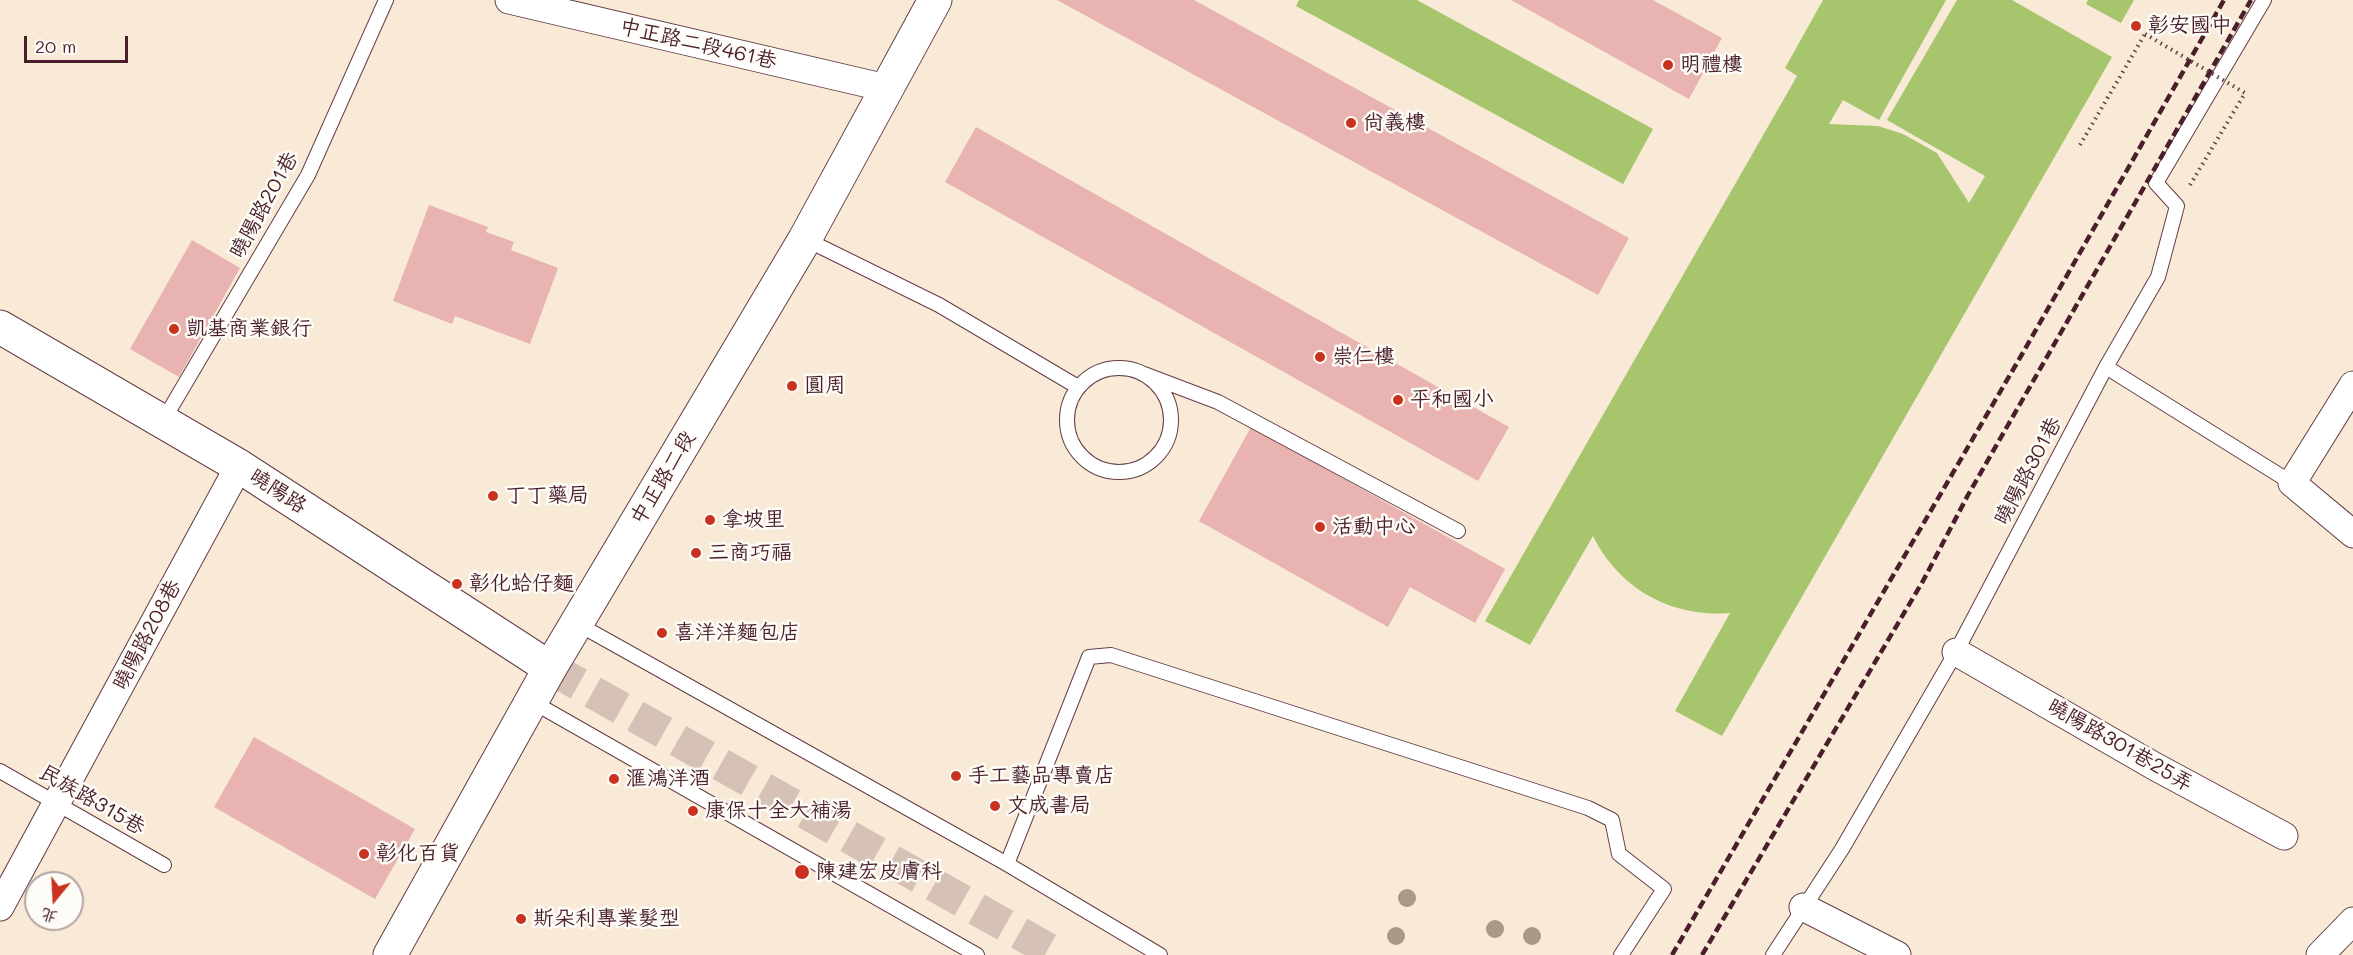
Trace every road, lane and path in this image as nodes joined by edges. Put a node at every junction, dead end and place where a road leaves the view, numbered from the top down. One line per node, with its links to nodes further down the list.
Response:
1 (386, 0): 14 (lane, 曉陽路201巷)
2 (509, 0): 5 (street, 中正路二段461巷)
3 (934, 0): 5 (street, 中正路二段)
4 (2264, 0): 7 (lane)
5 (886, 88): 8 (street, 中正路二段)
6 (2080, 145): 7 (path, bridge)
7 (2177, 206): 10 (lane, 曉陽路301巷)
8 (805, 239): 13 (lane); 19 (street, 中正路二段)
9 (0, 327): 14 (street, 曉陽路)
10 (2106, 367): 16 (lane); 20 (lane, 曉陽路301巷)
11 (1144, 374): 13 (lane); 13 (lane); 17 (lane)
12 (2353, 385): 16 (street)
13 (1078, 387)
14 (163, 421): 15 (street, 曉陽路)
15 (239, 466): 21 (street, 曉陽路); 24 (street, 曉陽路208巷)
16 (2292, 483): 18 (street)
17 (1458, 531)
18 (2353, 534)
19 (576, 623): 21 (street, 中正路二段); 26 (lane)
20 (1956, 652): 25 (street, 曉陽路301巷25弄); 29 (lane, 曉陽路301巷)
21 (550, 668): 22 (street, 中正路二段)
22 (531, 701): 31 (street, 中正路二段); 32 (lane)
23 (0, 771): 24 (lane, 民族路315巷)
24 (56, 804): 27 (lane, 民族路315巷); 28 (street, 曉陽路208巷)
25 (2284, 836)
26 (1007, 864): 33 (lane); 34 (lane)
27 (164, 865)
28 (0, 907)
29 (1803, 907): 35 (lane, 曉陽路301巷); 36 (street)
30 (2353, 921): 37 (street)
31 (390, 955)
32 (977, 955)
33 (1160, 955)
34 (1622, 955)
35 (1773, 955)
36 (1897, 955)
37 (2320, 955)

